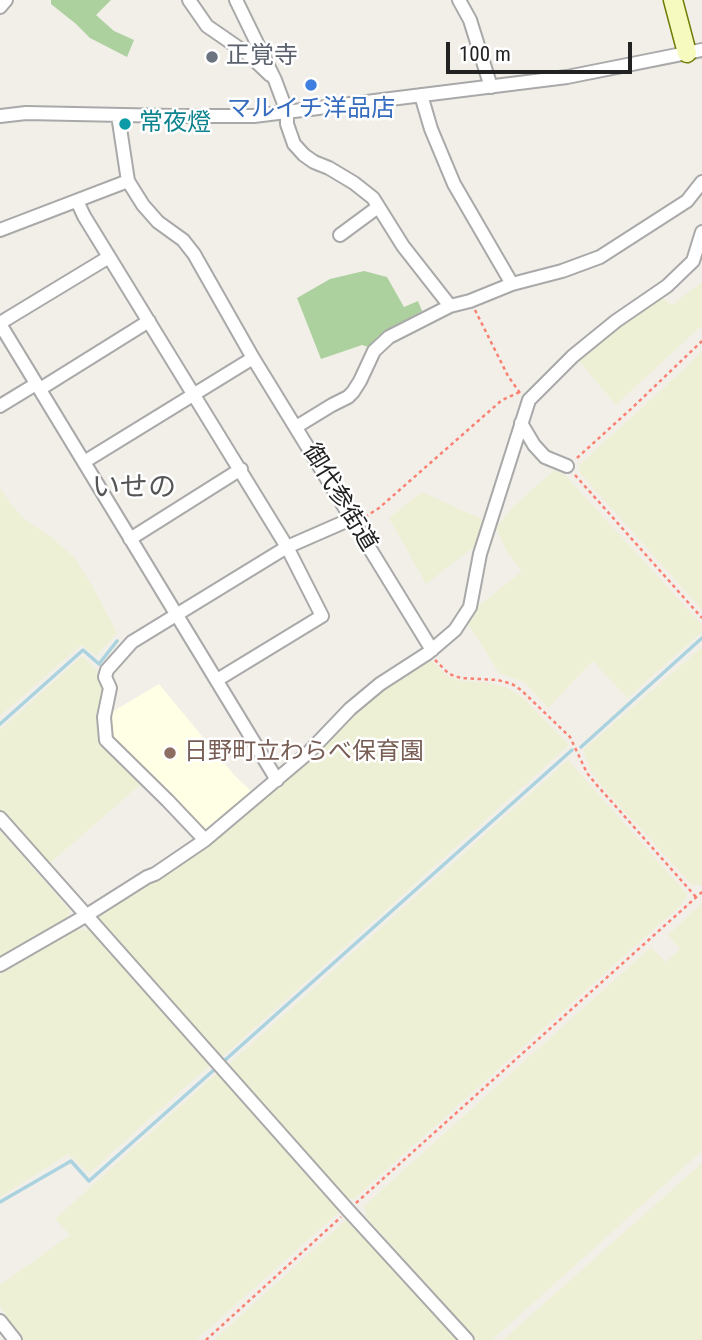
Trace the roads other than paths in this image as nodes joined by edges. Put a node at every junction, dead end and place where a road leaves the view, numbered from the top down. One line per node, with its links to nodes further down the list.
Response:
1 (6, 0): 6 (street)
2 (189, 0): 8 (street)
3 (236, 0): 8 (street)
4 (458, 0): 9 (street)
5 (673, 0): 7 (street)
6 (0, 7)
7 (694, 51): 9 (street)
8 (275, 80): 11 (street)
9 (491, 87): 10 (street)
10 (421, 95): 11 (street); 22 (street)
11 (287, 112): 13 (street); 17 (street)
12 (0, 116): 13 (street)
13 (118, 116): 14 (street, 御代参街道)
14 (128, 181): 16 (street); 26 (street, 御代参街道)
15 (702, 182): 22 (street)
16 (77, 201): 18 (street); 21 (street)
17 (378, 207): 20 (street); 23 (street)
18 (0, 230)
19 (702, 232): 30 (street)
20 (340, 236)
21 (109, 257): 24 (street); 25 (street)
22 (512, 284): 23 (street)
23 (450, 306): 31 (street)
24 (149, 321): 27 (street); 28 (street)
25 (0, 324): 27 (street)
26 (253, 358): 28 (street); 31 (street, 御代参街道)
27 (38, 387): 29 (street); 32 (street)
28 (193, 395): 32 (street); 34 (street)
29 (0, 406)
30 (521, 424): 33 (street); 39 (street)
31 (296, 427): 35 (street, 御代参街道)
32 (84, 462): 36 (street)
33 (567, 466)
34 (240, 469): 36 (street); 37 (street)
35 (351, 519): 37 (street); 39 (street, 御代参街道)
36 (130, 539): 38 (street)
37 (287, 547): 38 (street); 40 (street)
38 (177, 615): 40 (street); 43 (street)
39 (430, 651): 41 (street)
40 (217, 680): 41 (street)
41 (277, 779): 43 (street)
42 (0, 818): 44 (street)
43 (205, 840): 44 (street)
44 (87, 915): 45 (street); 48 (street)
45 (0, 965)
46 (0, 1321): 47 (street)
47 (15, 1340)
48 (467, 1340)

